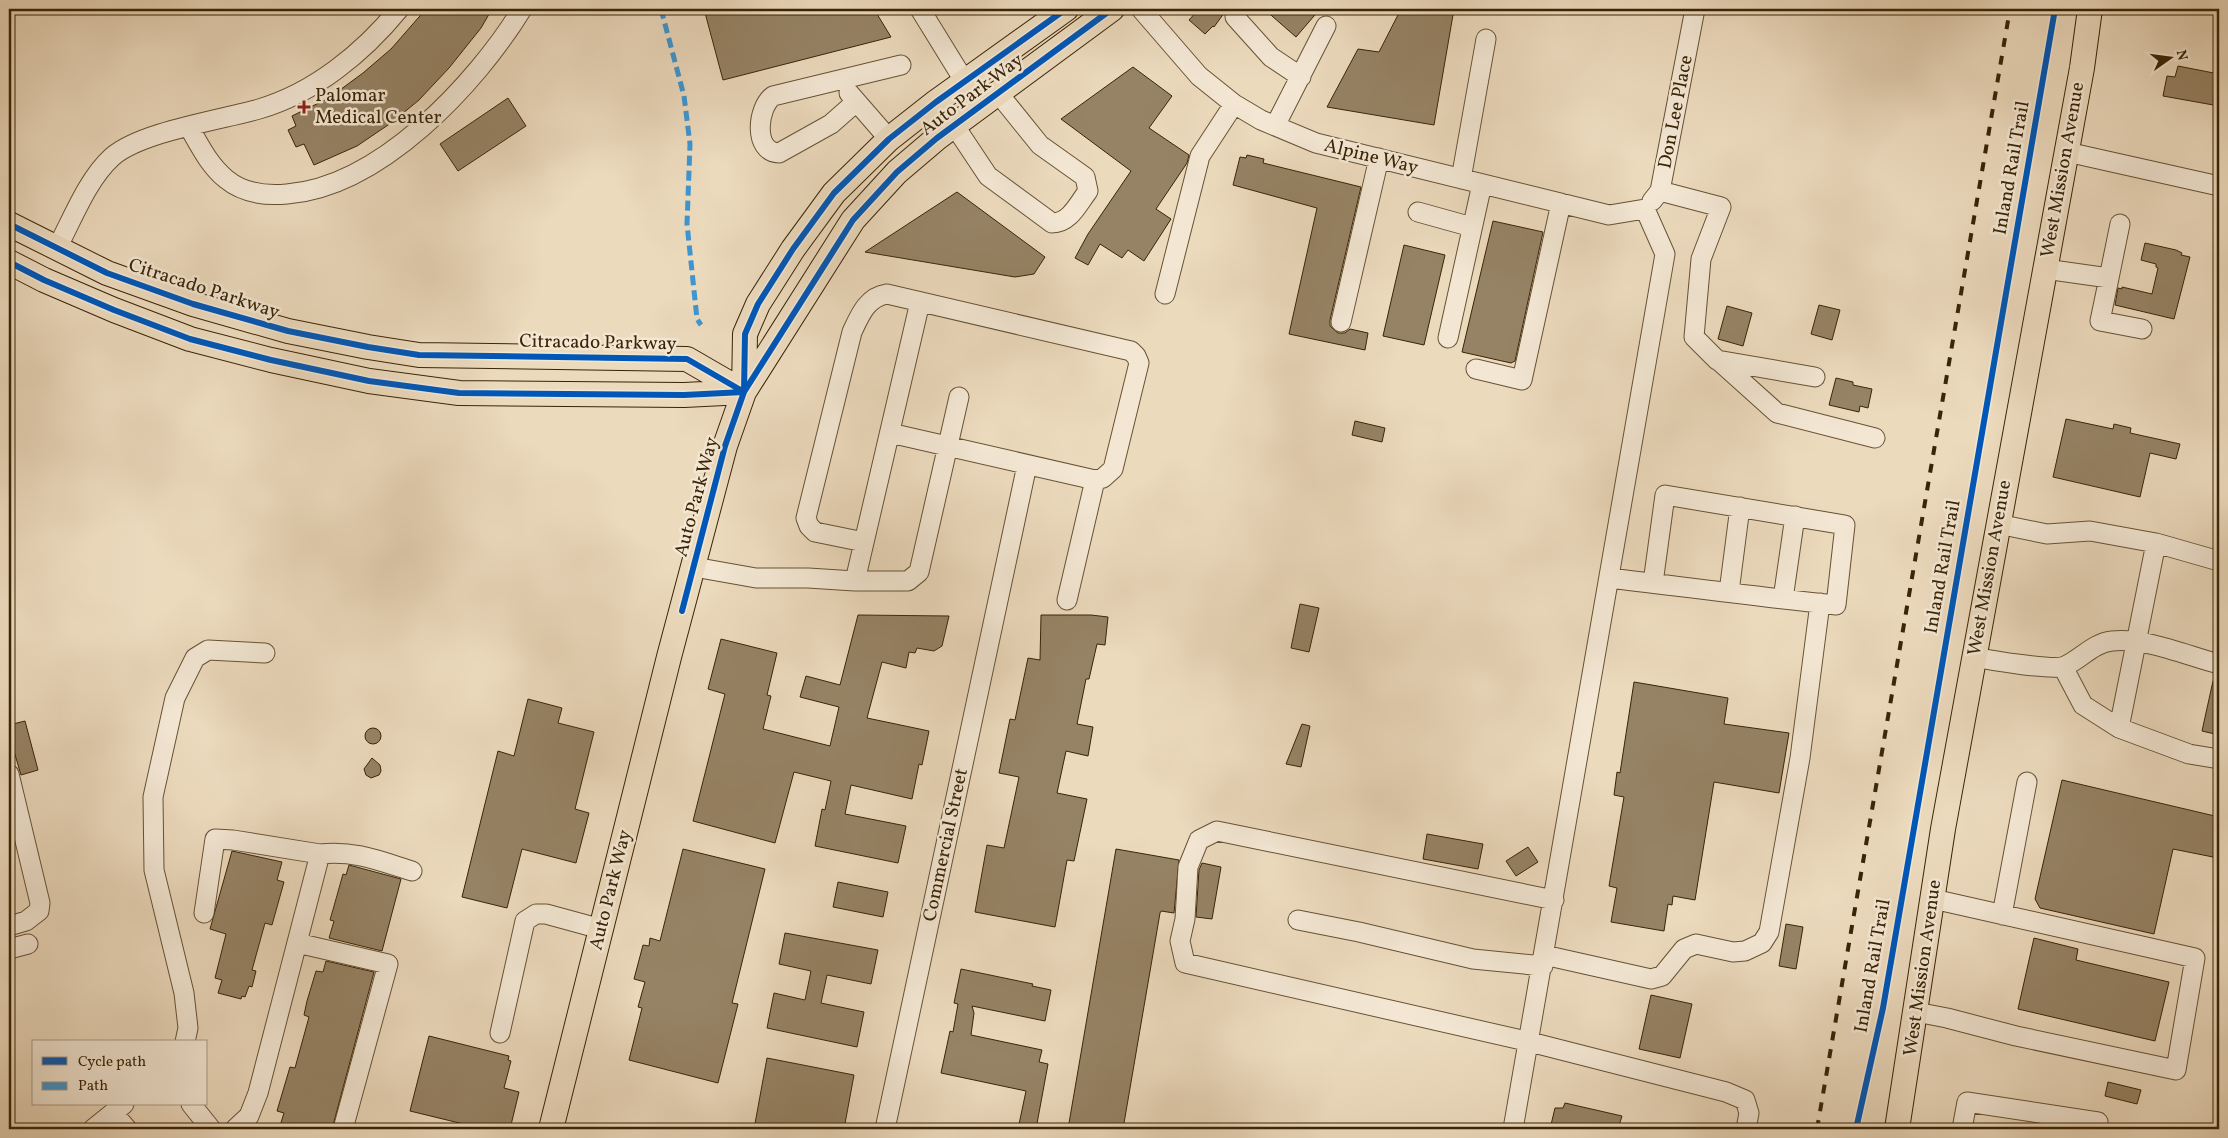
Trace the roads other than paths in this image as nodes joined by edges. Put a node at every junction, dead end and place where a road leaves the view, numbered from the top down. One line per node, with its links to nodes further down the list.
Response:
1 (399, 9): 21 (street)
2 (522, 9): 21 (street)
3 (920, 9): 15 (street)
4 (1066, 9): 15 (main road, Auto Park Way)
5 (1112, 9): 16 (main road, Auto Park Way)
6 (1140, 9): 18 (street, Alpine Way)
7 (1696, 9): 28 (street, Don Lee Place)
8 (2090, 9): 23 (main road, West Mission Avenue)
9 (1235, 17): 13 (street)
10 (1326, 26): 13 (street)
11 (1486, 39): 25 (street)
12 (901, 65): 14 (street)
13 (1301, 77): 20 (street)
14 (838, 80): 17 (street); 17 (street)
15 (965, 82): 22 (main road, Auto Park Way)
16 (998, 93): 19 (main road, Auto Park Way); 19 (street)
17 (856, 102): 22 (street)
18 (1234, 104): 20 (street, Alpine Way); 39 (street)
19 (954, 126): 47 (main road, Auto Park Way)
20 (1275, 126): 24 (street, Alpine Way)
21 (188, 127): 35 (street)
22 (888, 139): 47 (main road, Auto Park Way)
23 (2066, 152): 27 (street); 37 (main road, West Mission Avenue)
24 (1379, 158): 25 (street, Alpine Way); 41 (street)
25 (1460, 178): 26 (street, Alpine Way)
26 (1482, 184): 29 (street, Alpine Way); 34 (street)
27 (2219, 186)
28 (1660, 191): 30 (street, Don Lee Place); 44 (street)
29 (1561, 203): 30 (street, Alpine Way); 45 (street)
30 (1645, 210): 61 (street)
31 (1418, 212): 34 (street)
32 (9, 224): 35 (main road, Citracado Parkway)
33 (2120, 224): 38 (street)
34 (1472, 227): 43 (street)
35 (57, 248): 47 (main road, Citracado Parkway)
36 (9, 262): 47 (main road)
37 (2045, 270): 38 (street); 56 (main road, West Mission Avenue)
38 (2109, 278): 42 (street)
39 (1165, 294)
40 (920, 302): 49 (street); 53 (street); 57 (street)
41 (1341, 322)
42 (2142, 329)
43 (1448, 338)
44 (1718, 360): 46 (street); 50 (street)
45 (1476, 370)
46 (1815, 377)
47 (744, 392): 60 (main road, Auto Park Way)
48 (959, 397): 51 (street)
49 (890, 433): 51 (street); 57 (street)
50 (1875, 438)
51 (947, 446): 52 (street); 62 (street)
52 (1027, 465): 53 (street); 102 (street, Commercial Street)
53 (1095, 480): 66 (street)
54 (1740, 507): 55 (street); 63 (street); 64 (street)
55 (1795, 516): 65 (street); 67 (street)
56 (1998, 524): 58 (street); 70 (main road, West Mission Avenue)
57 (864, 542): 62 (street)
58 (2156, 543): 59 (street); 68 (street)
59 (2219, 561)
60 (694, 567): 62 (street); 85 (main road, Auto Park Way)
61 (1608, 578): 63 (street); 80 (street)
62 (855, 581)
63 (1653, 583): 64 (street)
64 (1729, 592): 65 (street)
65 (1782, 599): 67 (street)
66 (1067, 600)
67 (1820, 603): 89 (street)
68 (2135, 642): 71 (street); 72 (street); 73 (street)
69 (265, 653): 92 (street)
70 (1974, 657): 72 (street); 79 (main road, West Mission Avenue)
71 (2219, 664)
72 (2063, 667): 73 (street)
73 (2119, 728): 74 (street)
74 (2219, 759)
75 (9, 774): 84 (street)
76 (2027, 782): 82 (street)
77 (320, 854): 78 (street); 81 (street); 86 (street)
78 (412, 871)
79 (1932, 899): 82 (street); 90 (main road, West Mission Avenue)
80 (1554, 900): 89 (street); 93 (street)
81 (204, 913)
82 (2002, 915): 90 (street)
83 (1298, 920): 89 (street)
84 (9, 926)
85 (601, 929): 91 (street); 101 (main road, Auto Park Way)
86 (298, 943): 99 (street); 100 (street)
87 (28, 944): 88 (street)
88 (9, 949)
89 (1543, 961): 93 (street)
90 (1916, 1012): 105 (main road, West Mission Avenue)
91 (500, 1033)
92 (185, 1040)
93 (1530, 1042): 103 (street); 104 (street)
94 (193, 1106): 98 (street)
95 (119, 1108): 96 (street); 97 (street)
96 (92, 1129)
97 (127, 1129)
98 (211, 1129)
99 (235, 1129)
100 (343, 1129)
101 (551, 1129)
102 (886, 1129)
103 (1513, 1129)
104 (1746, 1129)
105 (1897, 1129)
106 (1962, 1129): 107 (street)
107 (2097, 1129)

